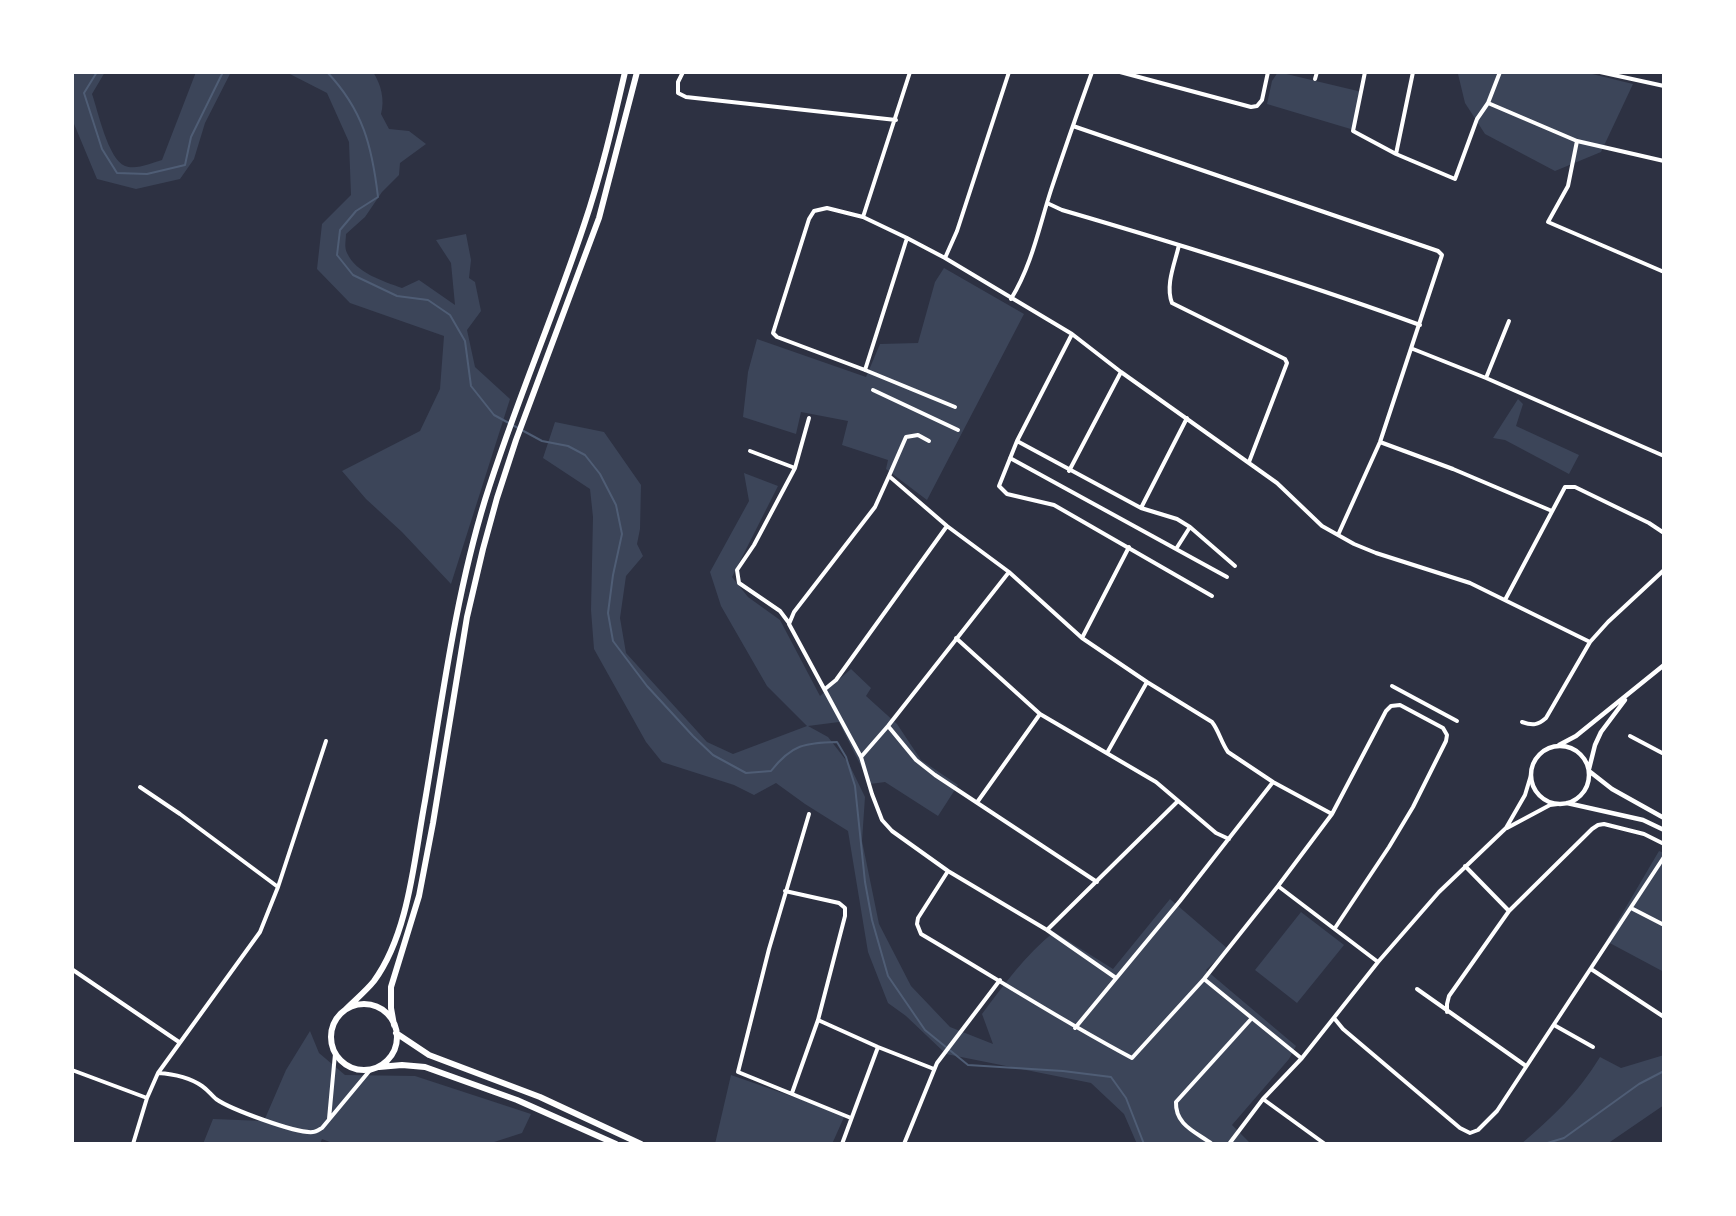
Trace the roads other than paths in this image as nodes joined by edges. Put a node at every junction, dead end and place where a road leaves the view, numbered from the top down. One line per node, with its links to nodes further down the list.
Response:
1 (625, 72): 118 (highway)
2 (637, 72): 124 (highway)
3 (683, 72): 17 (street)
4 (910, 72): 17 (street)
5 (1009, 72): 26 (street)
6 (1092, 72): 18 (street)
7 (1120, 72): 8 (street)
8 (1268, 72)
9 (1317, 72): 14 (street)
10 (1365, 72): 20 (street)
11 (1413, 72): 20 (street)
12 (1500, 72): 16 (street)
13 (1600, 72): 15 (street)
14 (1315, 79)
15 (1664, 86)
16 (1488, 103): 19 (street); 20 (street)
17 (896, 120): 23 (street)
18 (1073, 126): 22 (street); 30 (street)
19 (1577, 141): 21 (street); 27 (street)
20 (1396, 154)
21 (1664, 161)
22 (1047, 203): 25 (street); 28 (street)
23 (863, 217): 24 (street); 33 (street)
24 (907, 238): 26 (street); 33 (street)
25 (1179, 245): 30 (street); 47 (street)
26 (945, 258): 28 (street)
27 (1664, 272)
28 (1011, 299): 31 (street)
29 (1509, 321): 35 (street)
30 (1420, 325): 32 (street)
31 (1072, 334): 34 (street); 42 (street)
32 (1413, 349): 35 (street); 43 (street)
33 (866, 370): 37 (street)
34 (1120, 372): 39 (street); 49 (street)
35 (1486, 378): 45 (street)
36 (873, 390): 40 (street)
37 (955, 407)
38 (809, 418): 48 (street)
39 (1188, 418): 47 (street); 51 (street)
40 (958, 430)
41 (929, 441): 50 (street)
42 (1017, 441): 46 (street); 49 (street)
43 (1380, 442): 52 (street); 56 (street)
44 (750, 451): 48 (street)
45 (1664, 456)
46 (1010, 458): 57 (street); 58 (street)
47 (1249, 462): 56 (street)
48 (795, 468): 65 (street)
49 (1069, 471): 51 (street)
50 (890, 476): 53 (street); 65 (street)
51 (1142, 508): 54 (street)
52 (1552, 511): 55 (street); 64 (street)
53 (947, 526): 61 (street); 72 (street)
54 (1190, 527): 58 (street); 59 (street)
55 (1664, 533)
56 (1338, 535): 64 (street)
57 (1129, 547): 63 (street); 67 (street)
58 (1176, 549): 62 (street)
59 (1235, 566)
60 (1664, 570): 68 (street)
61 (1009, 572): 66 (street); 67 (street)
62 (1227, 577)
63 (1212, 596)
64 (1505, 600): 68 (street)
65 (789, 624): 72 (street)
66 (956, 638): 74 (street); 77 (street)
67 (1082, 638): 70 (street)
68 (1590, 642): 76 (street)
69 (1663, 668): 73 (street)
70 (1147, 682): 81 (street); 86 (street)
71 (1392, 686): 75 (street)
72 (825, 689): 83 (street)
73 (1630, 693): 80 (street); 84 (street)
74 (1040, 714): 81 (street); 88 (street)
75 (1457, 721)
76 (1522, 723)
77 (888, 726): 83 (street); 88 (street)
78 (1630, 736): 82 (street)
79 (326, 741): 103 (street)
80 (1558, 746): 84 (street); 85 (street)
81 (1107, 753): 89 (street)
82 (1664, 754)
83 (861, 757): 101 (street)
84 (1589, 770): 90 (street); 94 (street)
85 (1531, 775): 91 (street); 95 (street)
86 (1273, 782): 93 (street); 97 (street)
87 (140, 787): 103 (street)
88 (978, 801): 102 (street)
89 (1178, 801): 97 (street); 102 (street)
90 (1567, 803): 91 (street); 96 (street)
91 (1558, 804): 95 (street)
92 (809, 814): 105 (street)
93 (1332, 814): 104 (street); 109 (street)
94 (1664, 818)
95 (1506, 828): 100 (street)
96 (1664, 830)
97 (1229, 839): 114 (street)
98 (1664, 844): 107 (street)
99 (1664, 857): 106 (street)
100 (1465, 867): 107 (street); 111 (street)
101 (948, 872): 110 (street); 116 (street)
102 (1097, 882): 110 (street)
103 (278, 886): 128 (street)
104 (1278, 886): 109 (street); 115 (street)
105 (785, 891): 123 (street); 139 (street)
106 (1631, 908): 108 (street); 112 (street)
107 (1509, 911): 119 (street)
108 (1664, 925)
109 (1335, 928): 111 (street)
110 (1047, 930): 114 (street)
111 (1378, 962): 122 (street)
112 (1591, 969): 120 (street); 125 (street)
113 (73, 970): 128 (street)
114 (1116, 978): 126 (street)
115 (1204, 979): 121 (street); 126 (street)
116 (1000, 980): 126 (street); 136 (street)
117 (1417, 989): 119 (street)
118 (346, 1009): 124 (highway); 131 (highway)
119 (1448, 1012): 134 (street)
120 (1664, 1017)
121 (1252, 1018): 132 (street); 149 (street)
122 (1334, 1018): 132 (street); 134 (street)
123 (818, 1020): 129 (street); 139 (street)
124 (394, 1024): 127 (highway)
125 (1554, 1024): 130 (street); 134 (street)
126 (1075, 1028)
127 (396, 1033): 133 (highway); 146 (highway)
128 (179, 1042): 138 (street)
129 (878, 1047): 136 (street); 142 (street)
130 (1593, 1047)
131 (335, 1054): 135 (highway); 143 (street)
132 (1302, 1058): 141 (street)
133 (378, 1066): 135 (highway); 145 (highway)
134 (1526, 1066)
135 (371, 1069): 143 (street)
136 (934, 1069): 148 (street)
137 (72, 1070): 140 (street)
138 (158, 1073): 140 (street); 143 (street)
139 (792, 1093): 142 (street)
140 (147, 1098): 144 (street)
141 (1263, 1099): 150 (street); 151 (street)
142 (852, 1118): 147 (street)
143 (329, 1119)
144 (133, 1144)
145 (616, 1144)
146 (641, 1144)
147 (842, 1144)
148 (904, 1144)
149 (1212, 1144)
150 (1229, 1144)
151 (1325, 1144)

